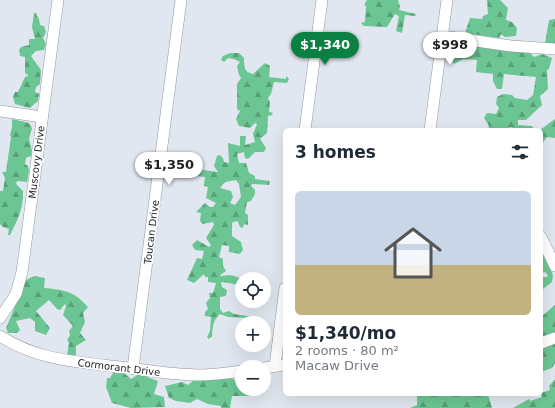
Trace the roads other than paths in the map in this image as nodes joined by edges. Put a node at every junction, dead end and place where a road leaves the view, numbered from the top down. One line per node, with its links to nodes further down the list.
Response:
1 (58, 0): 8 (street, Muscovy Drive)
2 (181, 0): 19 (street, Toucan Drive)
3 (322, 0): 9 (street)
4 (447, 0): 5 (street)
5 (442, 36): 6 (street); 10 (street)
6 (555, 49)
7 (0, 111): 8 (street)
8 (42, 117): 14 (street, Muscovy Drive)
9 (306, 128)
10 (430, 128)
11 (543, 241): 12 (street)
12 (555, 266)
13 (283, 304): 18 (street)
14 (0, 318)
15 (0, 336): 19 (street, Cormorant Drive)
16 (555, 338): 17 (street)
17 (543, 342)
18 (275, 366)
19 (133, 368): 20 (street, Cormorant Drive)
20 (235, 372)

